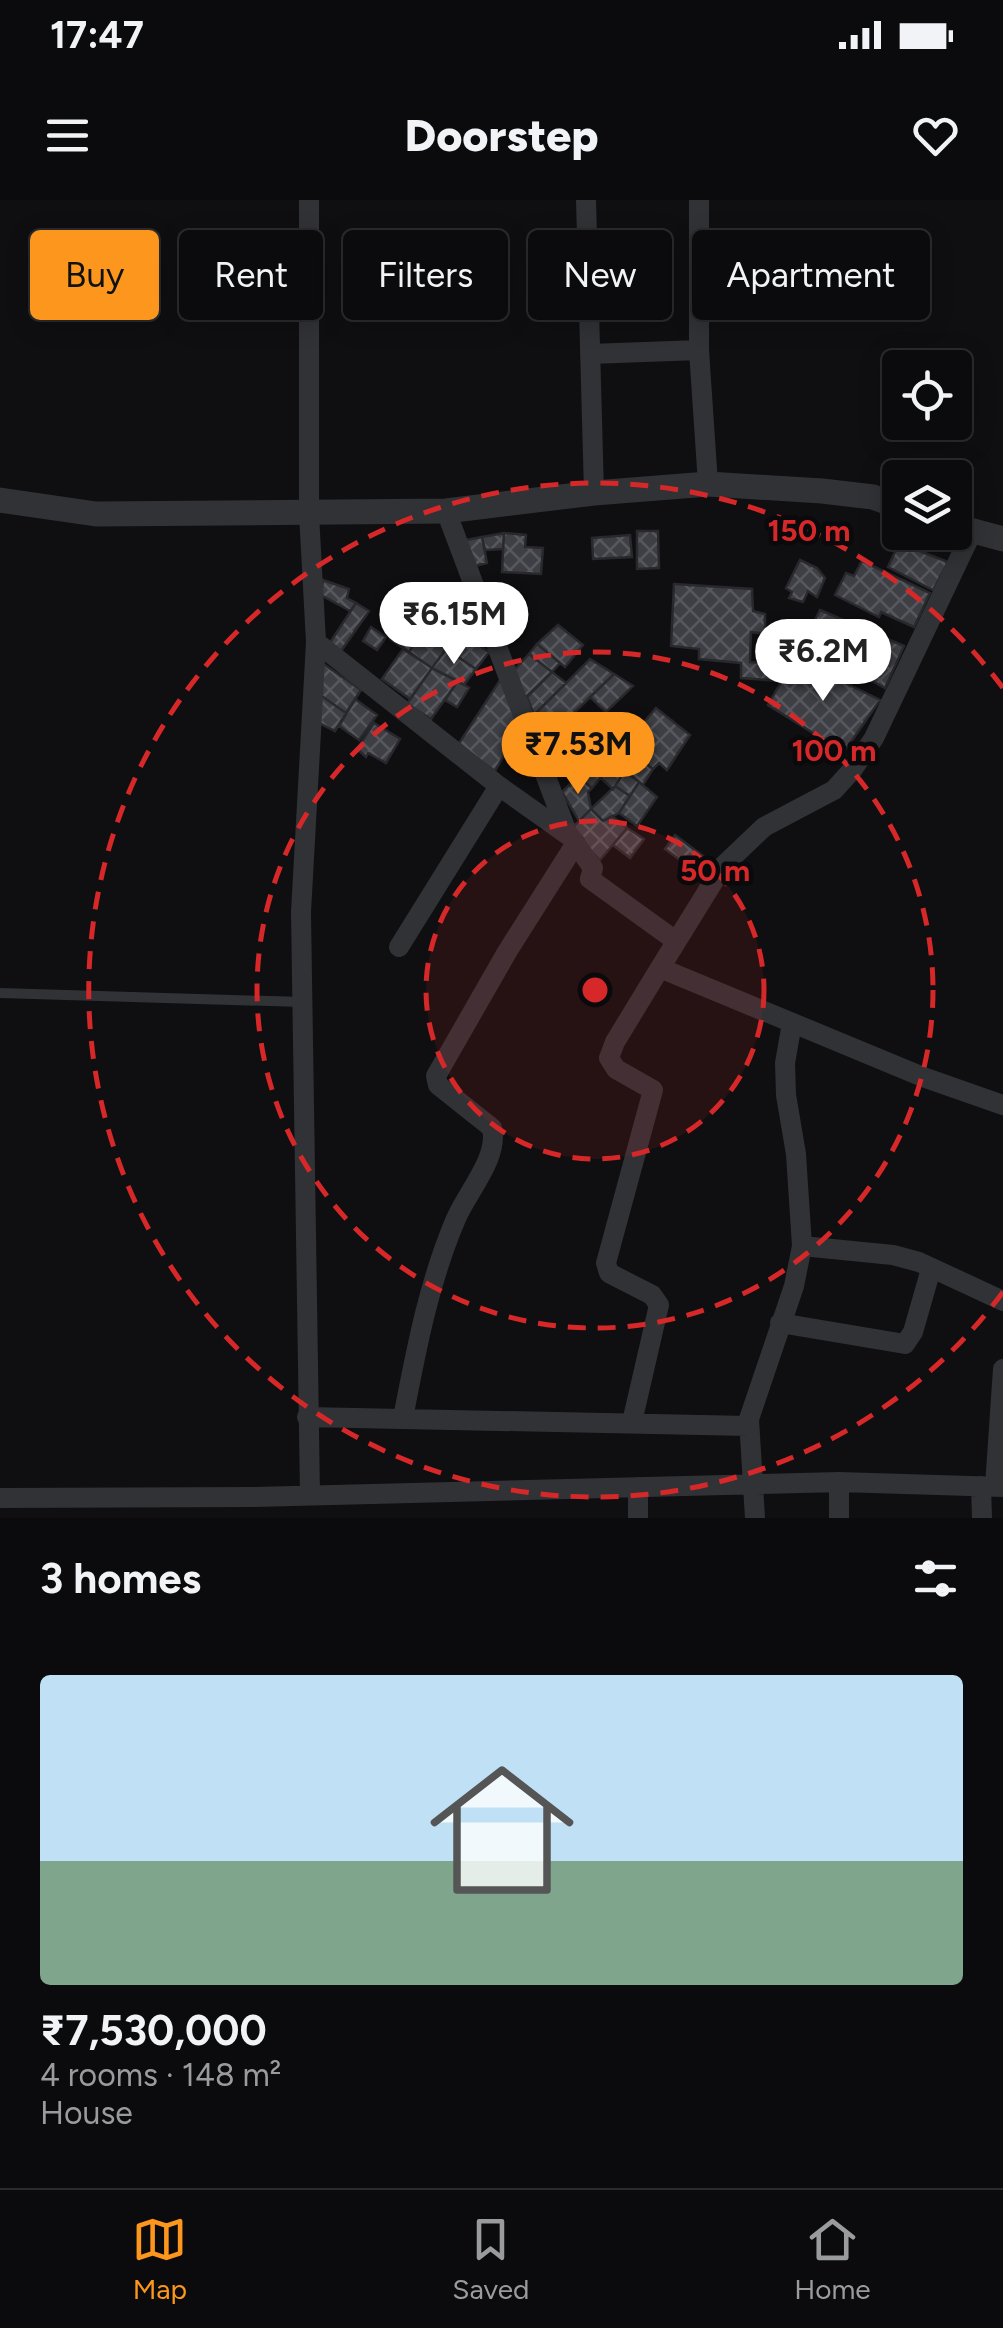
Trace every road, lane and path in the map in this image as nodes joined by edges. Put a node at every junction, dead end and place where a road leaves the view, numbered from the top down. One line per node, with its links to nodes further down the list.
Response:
1 (310, 200): 11 (street)
2 (586, 200): 5 (street)
3 (699, 200): 4 (street)
4 (698, 350): 5 (street); 6 (street)
5 (590, 354): 7 (street)
6 (708, 484): 7 (street); 9 (street)
7 (594, 493): 10 (street)
8 (0, 500): 11 (street)
9 (882, 500)
10 (446, 511): 11 (street); 17 (street)
11 (309, 514): 15 (street)
12 (972, 532): 13 (street)
13 (1003, 540)
14 (954, 550): 18 (street)
15 (316, 642): 16 (street); 22 (street)
16 (499, 786): 17 (street); 19 (street)
17 (572, 839): 18 (street); 31 (street)
18 (676, 942): 20 (street)
19 (398, 947)
20 (660, 968): 23 (street); 32 (street)
21 (0, 994): 22 (lane)
22 (302, 1002): 30 (street)
23 (792, 1023): 24 (street); 25 (street)
24 (1003, 1105)
25 (802, 1246): 26 (street); 28 (street)
26 (931, 1269): 27 (street); 28 (street)
27 (1003, 1302)
28 (780, 1323): 33 (street)
29 (1003, 1369): 36 (street)
30 (307, 1417): 31 (street); 38 (street)
31 (403, 1418): 32 (street)
32 (632, 1422): 33 (street)
33 (749, 1426): 35 (street)
34 (839, 1482): 35 (street); 36 (street); 42 (street)
35 (755, 1483): 37 (street); 41 (street)
36 (993, 1486): 43 (street)
37 (638, 1487): 38 (street); 40 (street)
38 (310, 1495): 39 (street)
39 (0, 1498)
40 (638, 1518)
41 (755, 1518)
42 (839, 1518)
43 (982, 1518)

